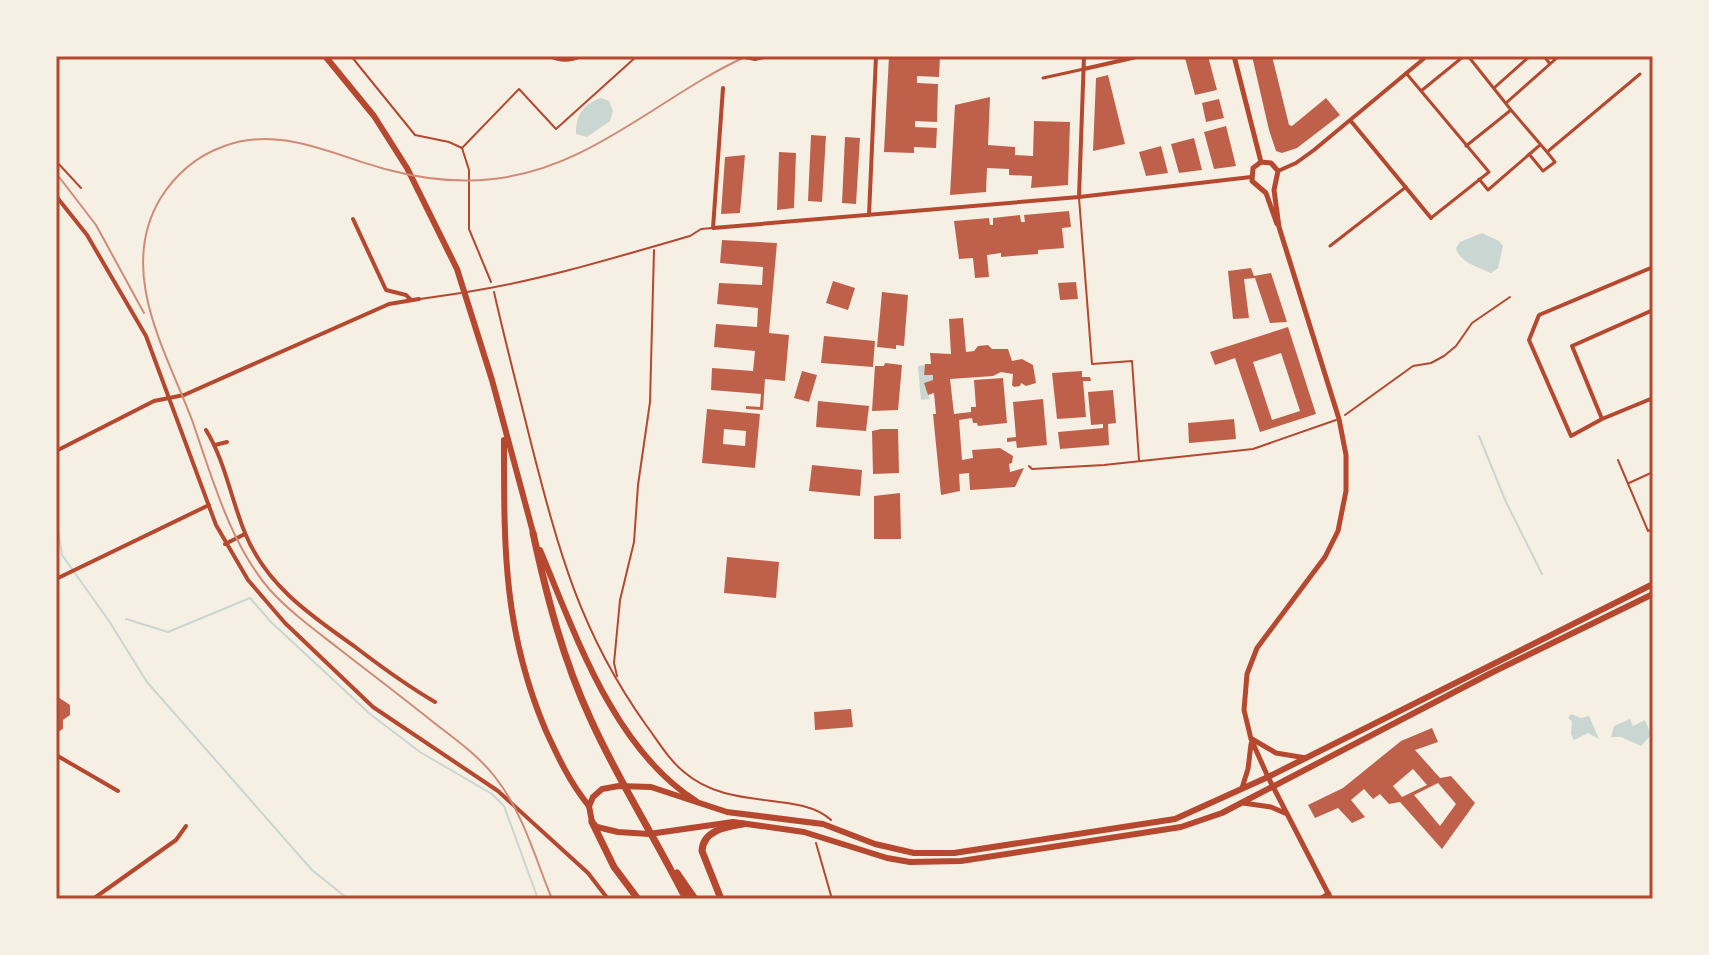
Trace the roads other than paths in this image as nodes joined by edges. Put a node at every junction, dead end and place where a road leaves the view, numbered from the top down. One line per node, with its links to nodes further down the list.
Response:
1 (325, 56): 56 (main road)
2 (550, 56): 15 (street)
3 (581, 56): 15 (street)
4 (740, 56): 5 (street)
5 (763, 56)
6 (876, 56): 42 (street)
7 (1084, 56): 17 (street)
8 (1141, 56): 17 (street)
9 (1234, 56): 31 (street)
10 (1427, 56): 18 (street)
11 (1466, 56): 22 (street); 23 (street)
12 (1530, 56): 22 (street)
13 (1544, 56): 16 (street)
14 (1559, 56): 16 (street)
15 (568, 57)
16 (1550, 64): 24 (street)
17 (1084, 69): 20 (street); 41 (street)
18 (1406, 73): 23 (street); 26 (street)
19 (1640, 74): 29 (street)
20 (1043, 78)
21 (723, 88): 46 (street)
22 (1494, 88): 24 (street)
23 (1421, 91): 28 (street)
24 (1506, 103): 25 (street)
25 (1511, 110): 27 (street); 28 (street)
26 (1350, 120): 32 (street); 38 (street)
27 (1540, 145): 29 (street); 30 (street)
28 (1466, 146): 33 (street)
29 (1547, 152): 30 (street)
30 (1529, 154): 36 (street)
31 (1261, 162): 32 (street); 34 (street)
32 (1278, 171): 37 (street)
33 (1489, 172): 35 (street); 36 (street)
34 (1251, 177): 39 (street); 41 (street)
35 (1479, 179): 36 (street); 43 (street)
36 (1497, 182)
37 (1275, 184): 39 (street); 45 (street)
38 (1406, 187): 43 (street); 47 (street)
39 (1261, 188): 45 (street)
40 (56, 196): 53 (street)
41 (1079, 197): 42 (street); 62 (lane)
42 (869, 215): 46 (street)
43 (1431, 218)
44 (353, 219): 50 (street)
45 (1279, 227): 54 (street)
46 (713, 228): 49 (lane)
47 (1330, 246)
48 (1653, 267): 55 (street)
49 (419, 299): 50 (street)
50 (411, 300): 53 (street)
51 (1653, 310): 55 (street)
52 (1653, 398): 55 (street)
53 (170, 399): 60 (street); 66 (street)
54 (1339, 419): 62 (lane); 75 (street)
55 (1602, 419)
56 (504, 428): 68 (main road); 84 (main road)
57 (206, 430): 59 (street)
58 (227, 442): 59 (street)
59 (215, 445): 69 (street)
60 (56, 451)
61 (1618, 460): 65 (lane)
62 (1139, 461): 63 (lane)
63 (1029, 466)
64 (1653, 472): 65 (lane)
65 (1629, 483): 67 (lane)
66 (209, 505): 70 (street); 71 (street)
67 (1653, 529)
68 (533, 533): 82 (main road); 89 (highway)
69 (245, 534): 70 (street); 74 (street)
70 (225, 544): 92 (street)
71 (58, 578)
72 (1653, 584): 77 (main road)
73 (1653, 594): 79 (main road)
74 (435, 702)
75 (1251, 739): 77 (street); 78 (street); 80 (street)
76 (56, 755): 81 (street)
77 (1306, 758): 78 (main road)
78 (1268, 777): 79 (street); 80 (main road)
79 (1273, 787): 83 (main road); 85 (street)
80 (1241, 790): 82 (main road)
81 (118, 791)
82 (699, 803): 84 (main road)
83 (1241, 803): 85 (street); 87 (main road)
84 (589, 806): 86 (main road)
85 (1288, 815): 90 (street)
86 (592, 822): 87 (main road); 93 (highway)
87 (743, 824): 96 (highway)
88 (186, 826): 91 (street)
89 (664, 855): 94 (highway); 95 (highway)
90 (1330, 896): 97 (street)
91 (93, 899)
92 (608, 899)
93 (638, 899)
94 (686, 899)
95 (695, 899)
96 (721, 899)
97 (1319, 899)

